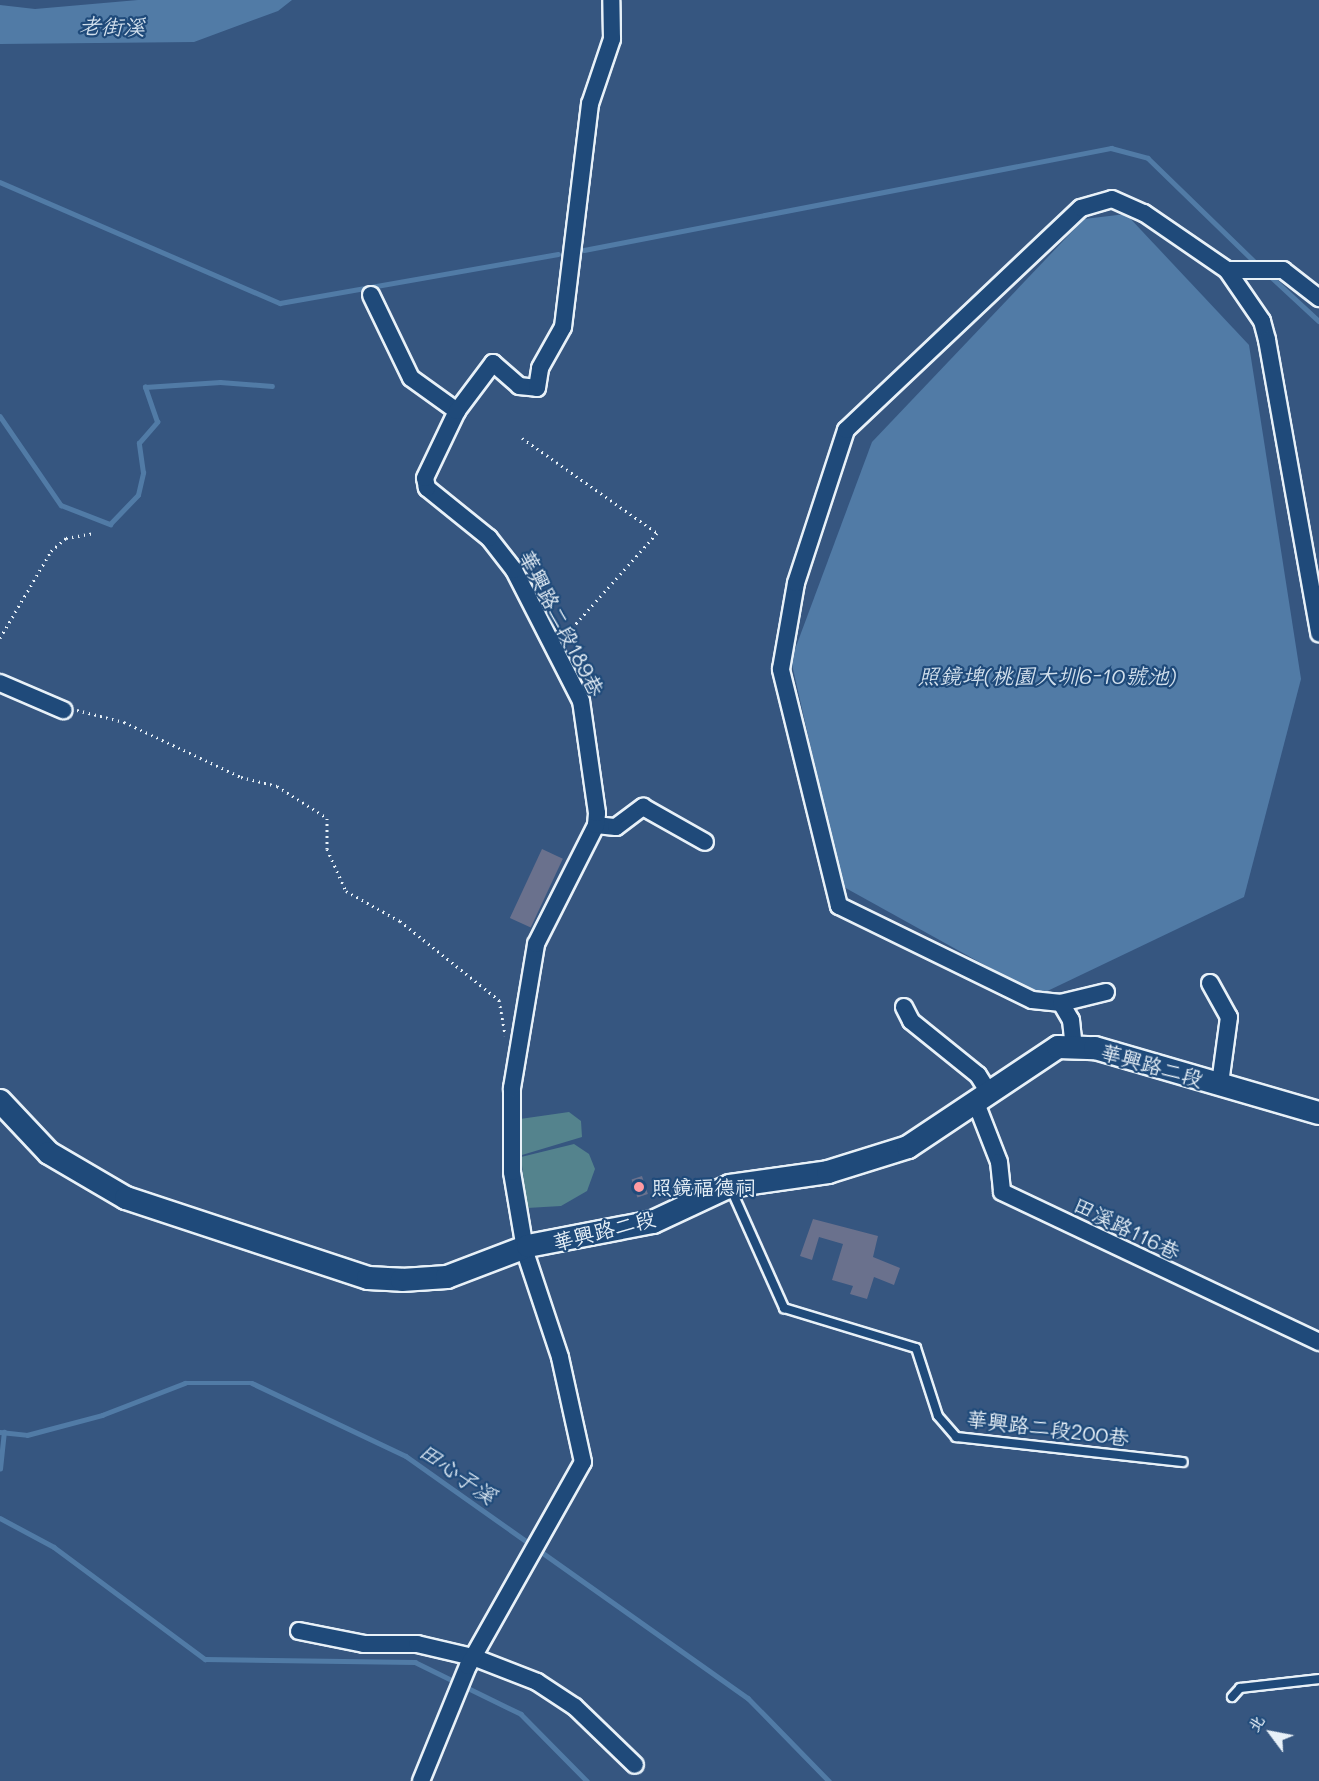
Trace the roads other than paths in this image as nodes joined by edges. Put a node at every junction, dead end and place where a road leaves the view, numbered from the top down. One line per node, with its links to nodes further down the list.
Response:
1 (611, 0): 5 (street, 華興路二段189巷)
2 (1227, 270): 4 (street); 6 (street); 13 (street)
3 (371, 296): 5 (street)
4 (1319, 298)
5 (456, 411): 9 (street, 華興路二段189巷)
6 (1319, 633)
7 (0, 683): 8 (street)
8 (63, 710)
9 (596, 825): 10 (street); 21 (street, 華興路二段189巷)
10 (705, 842)
11 (1210, 983): 16 (street)
12 (1106, 992): 13 (street)
13 (1061, 1003): 15 (street)
14 (904, 1007): 17 (street)
15 (1074, 1047): 16 (street, 華興路二段); 17 (street, 華興路二段)
16 (1220, 1084): 19 (street, 華興路二段)
17 (983, 1098): 20 (street, 華興路二段); 22 (street, 田溪路116巷)
18 (0, 1101): 21 (street, 華興路二段)
19 (1319, 1113)
20 (730, 1186): 21 (street, 華興路二段); 23 (lane, 華興路二段200巷)
21 (528, 1246): 25 (street, 華興路二段189巷)
22 (1319, 1342)
23 (1183, 1462)
24 (299, 1631): 25 (street)
25 (469, 1665): 28 (street); 29 (street, 華興路二段189巷)
26 (1319, 1679): 27 (lane)
27 (1232, 1696)
28 (634, 1765)
29 (421, 1781)

